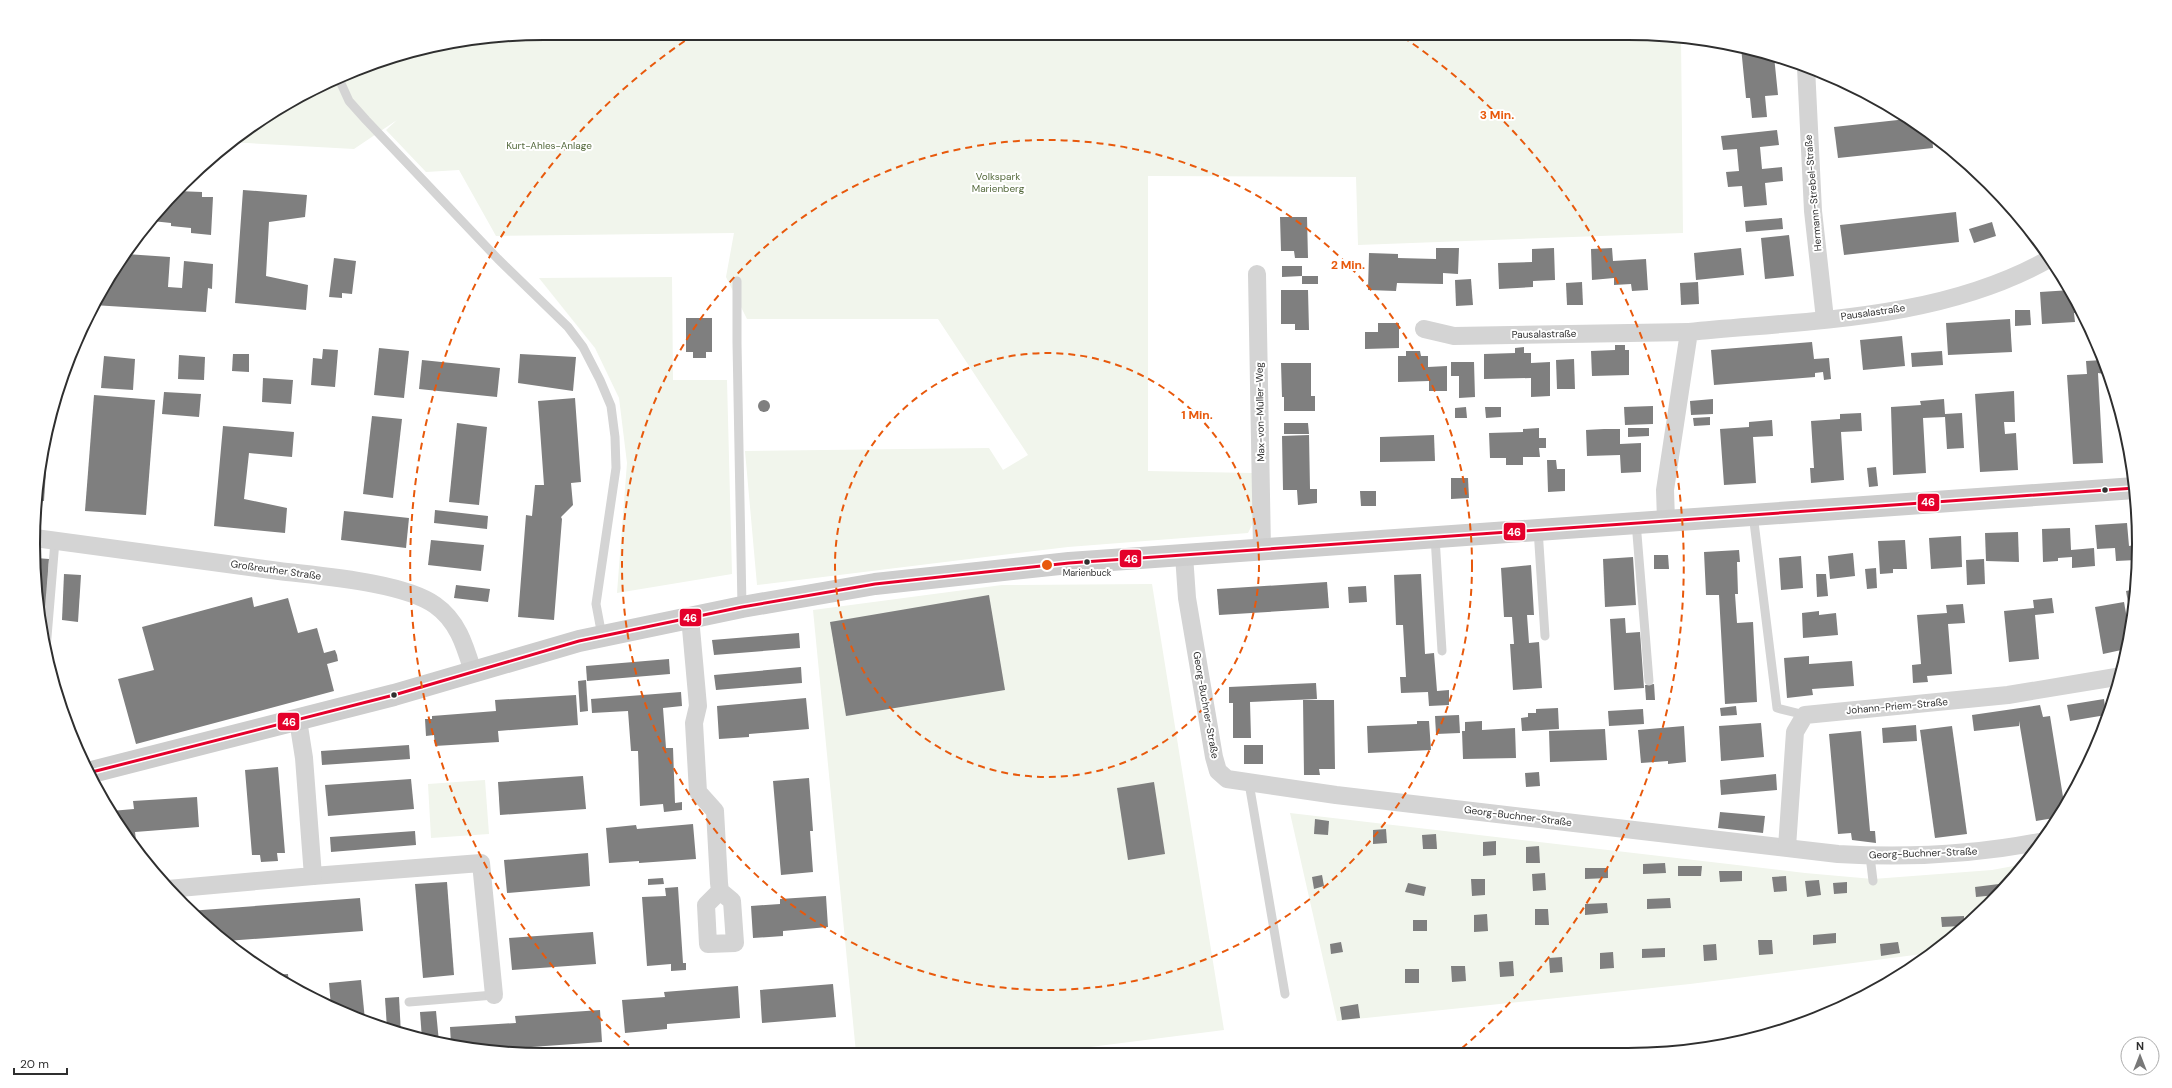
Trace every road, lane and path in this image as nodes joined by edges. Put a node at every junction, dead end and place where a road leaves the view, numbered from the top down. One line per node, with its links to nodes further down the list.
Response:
1 (1806, 73): 6 (street, Hermann-Strebel-Straße)
2 (341, 83): 22 (lane)
3 (2045, 261): 6 (street, Pausalastraße)
4 (1258, 274): 17 (street, Max-von-Müller-Weg)
5 (737, 281): 19 (lane)
6 (1825, 319): 8 (street, Pausalastraße)
7 (1424, 328): 8 (street, Pausalastraße)
8 (1689, 332): 11 (street)
9 (2129, 488): 10 (main road)
10 (1753, 514): 11 (main road); 28 (lane)
11 (1666, 520): 12 (main road)
12 (1636, 522): 13 (main road); 27 (lane)
13 (1538, 529): 14 (main road); 23 (lane)
14 (1435, 537): 17 (main road); 24 (lane)
15 (40, 539): 16 (street, Großreuther Straße)
16 (55, 541): 21 (lane); 25 (street, Großreuther Straße)
17 (1262, 550): 18 (main road)
18 (1184, 555): 19 (main road); 31 (street, Georg-Buchner-Straße)
19 (742, 607): 20 (main road)
20 (690, 617): 22 (main road); 38 (street)
21 (48, 629)
22 (602, 636): 25 (main road)
23 (1545, 636)
24 (1442, 651)
25 (473, 672): 29 (main road)
26 (2114, 677): 28 (street, Johann-Priem-Straße)
27 (1649, 681)
28 (1805, 715): 33 (street)
29 (298, 720): 30 (main road); 35 (street)
30 (94, 771)
31 (1249, 783): 33 (street, Georg-Buchner-Straße); 39 (lane)
32 (2034, 843): 34 (street, Georg-Buchner-Straße)
33 (1787, 847): 34 (street, Georg-Buchner-Straße)
34 (1870, 856): 36 (lane)
35 (313, 876): 37 (street); 40 (street)
36 (1873, 881)
37 (177, 888)
38 (720, 891)
39 (1285, 994)
40 (494, 995): 41 (lane)
41 (409, 1002)

